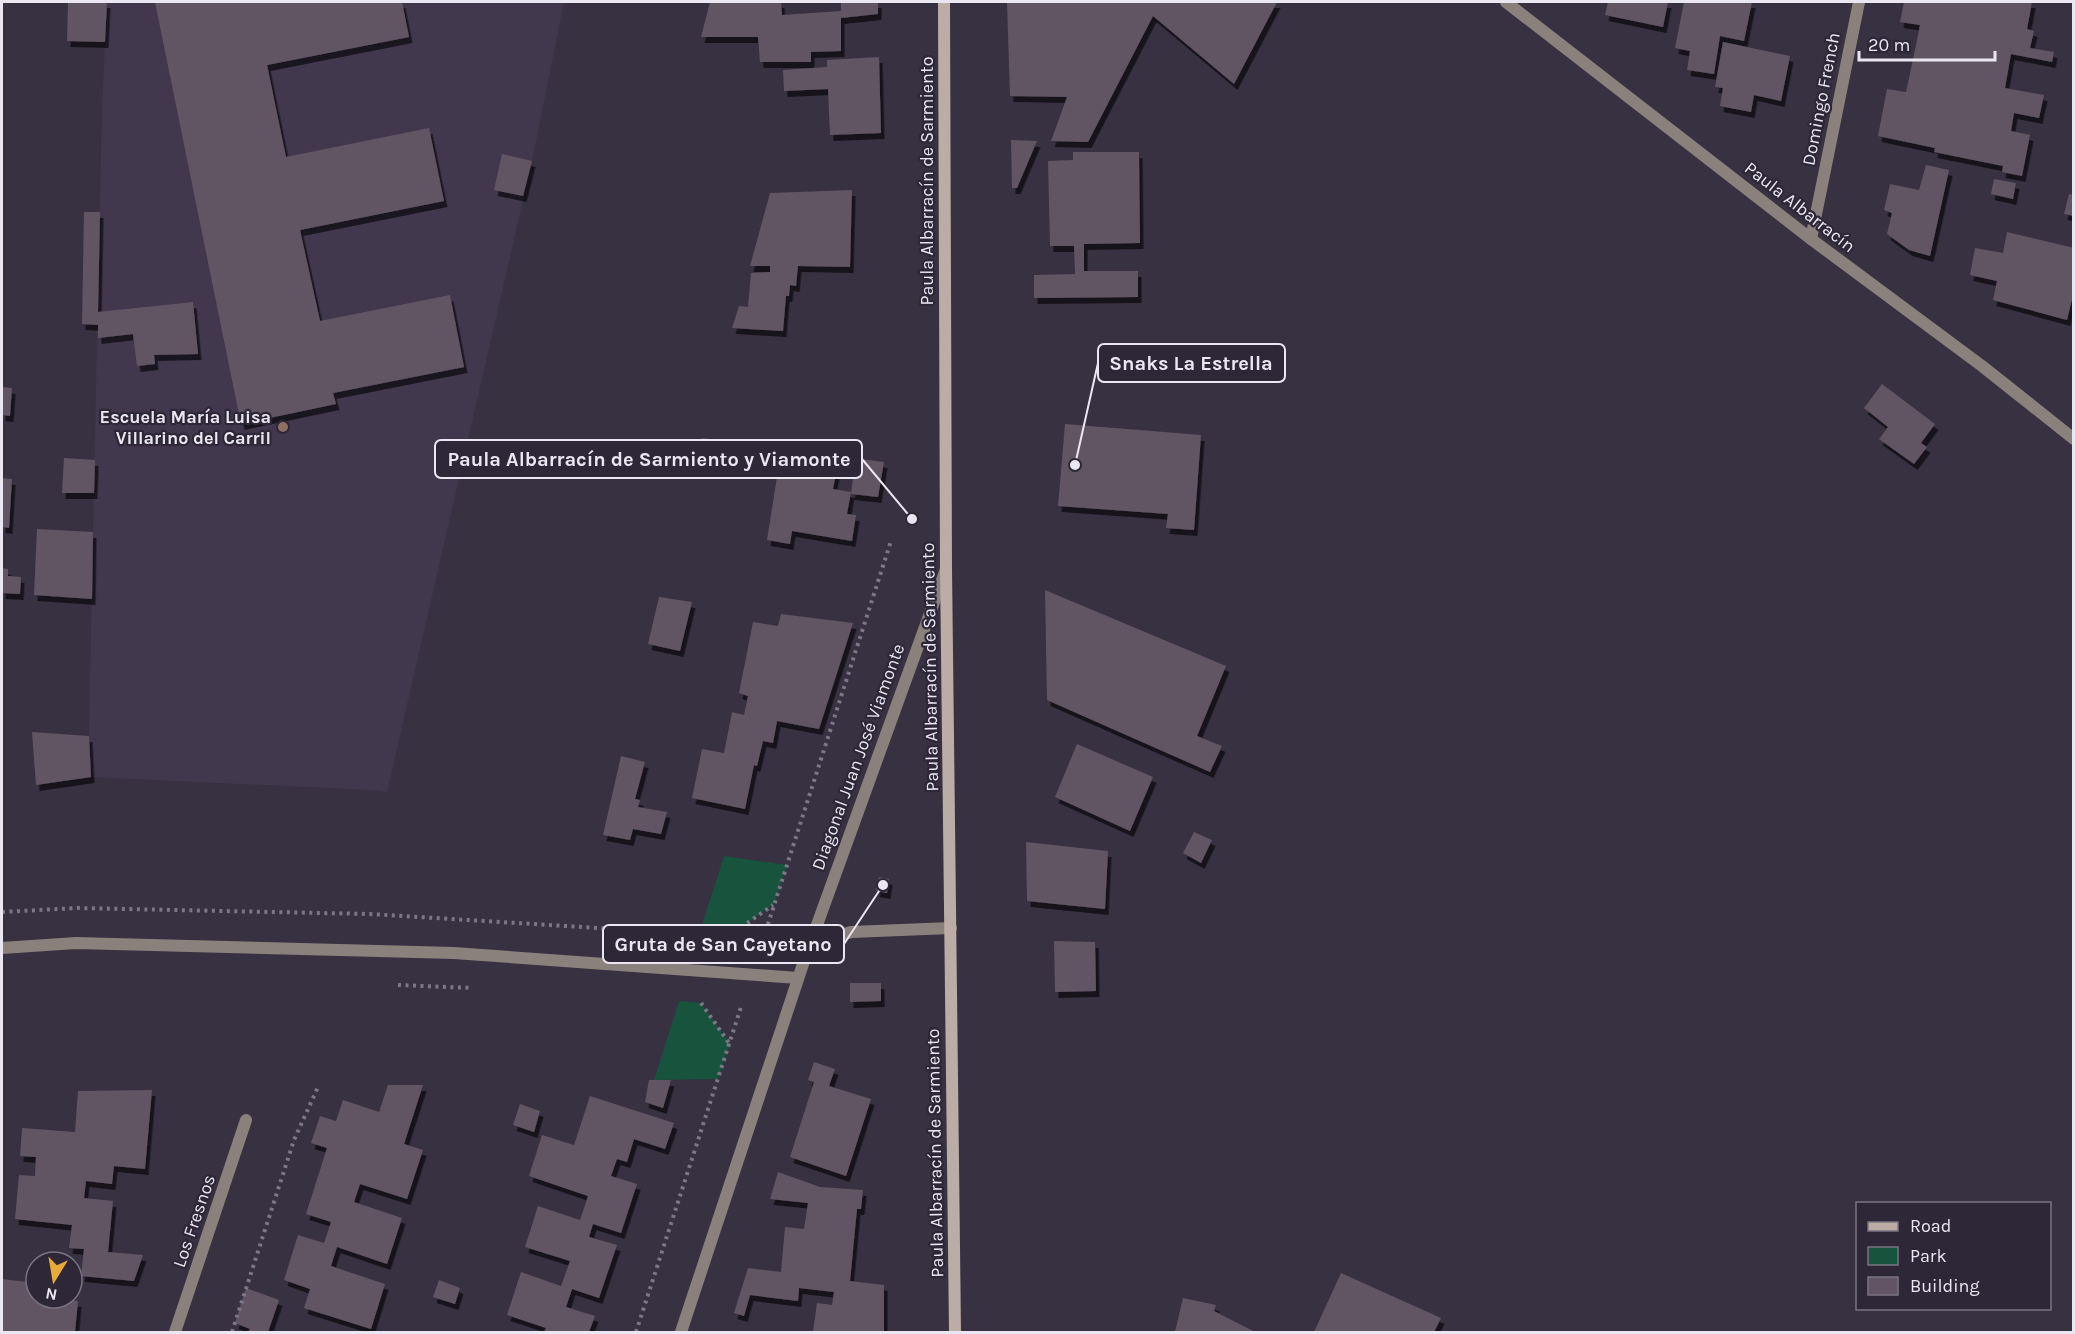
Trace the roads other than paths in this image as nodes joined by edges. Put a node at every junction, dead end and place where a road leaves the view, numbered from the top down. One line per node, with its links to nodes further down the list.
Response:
1 (944, 2): 6 (main road, Paula Albarracín de Sarmiento)
2 (1506, 2): 4 (street, Paula Albarracín)
3 (1859, 2): 4 (street, Domingo French)
4 (1811, 239): 5 (street, Paula Albarracín)
5 (2073, 439)
6 (946, 568): 7 (main road, Paula Albarracín de Sarmiento); 9 (street, Diagonal Juan José Viamonte)
7 (951, 928): 9 (street); 14 (main road, Paula Albarracín de Sarmiento)
8 (2, 948): 10 (street)
9 (805, 958): 10 (street, Diagonal Juan José Viamonte)
10 (798, 978): 13 (street, Diagonal Juan José Viamonte)
11 (246, 1120): 12 (street, Los Fresnos)
12 (175, 1332)
13 (681, 1332)
14 (955, 1332)

